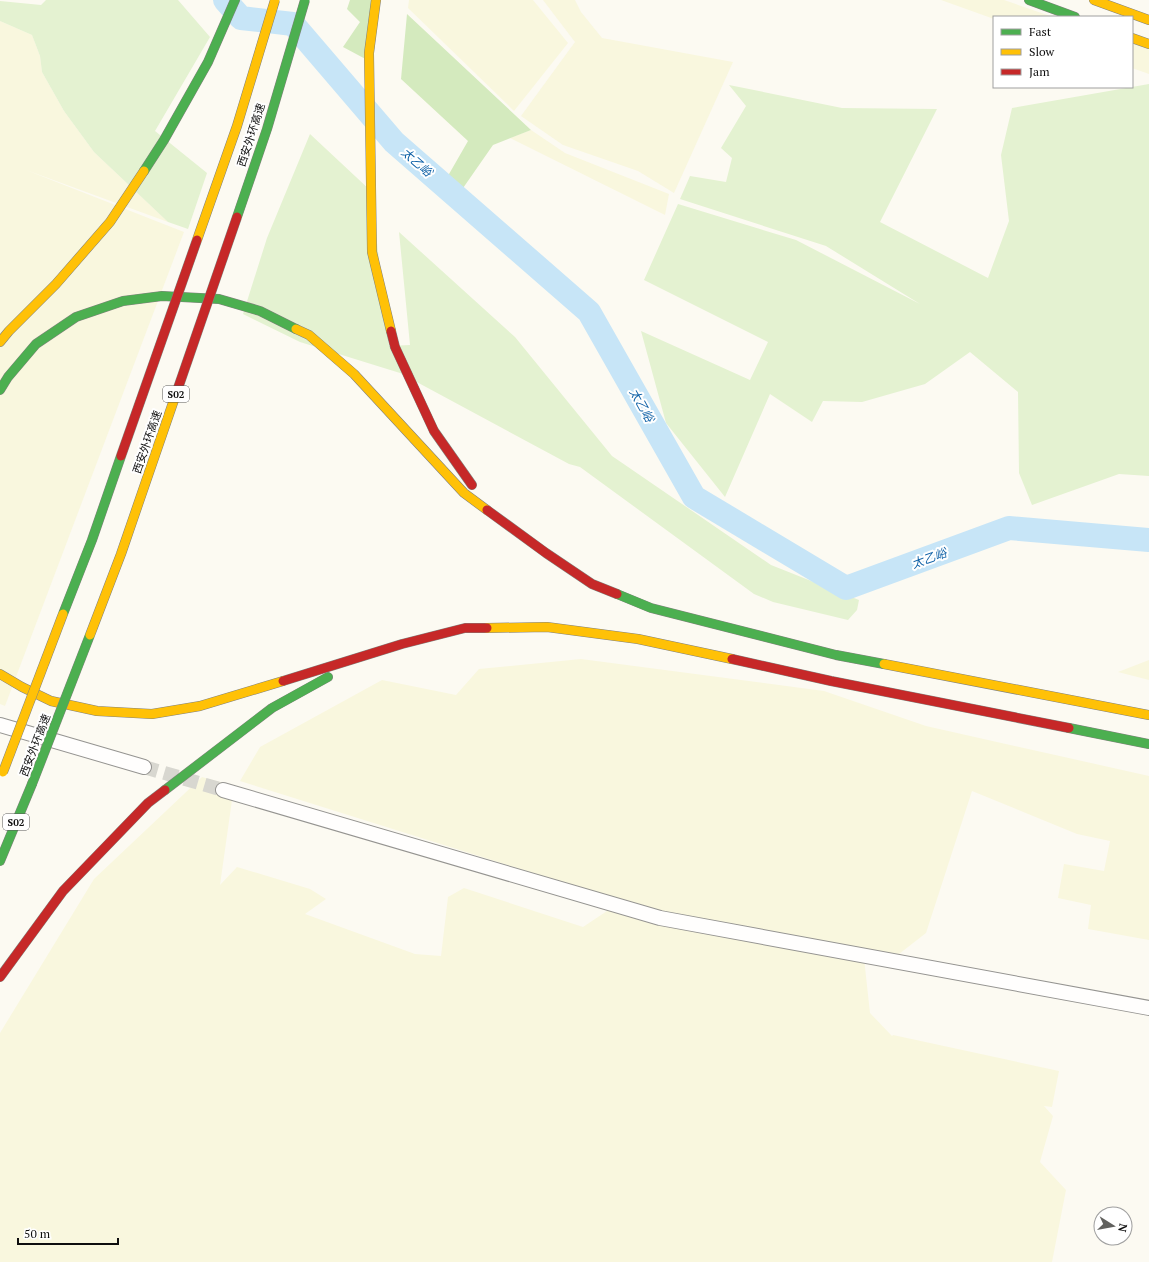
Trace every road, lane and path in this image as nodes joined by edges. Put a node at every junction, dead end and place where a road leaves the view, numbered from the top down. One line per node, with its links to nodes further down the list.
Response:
1 (235, 0): 11 (highway)
2 (275, 0): 22 (highway, 西安外环高速 / S02, bridge)
3 (305, 0): 24 (highway, 西安外环高速 / S02, bridge)
4 (376, 0): 13 (highway)
5 (1029, 0): 7 (highway)
6 (1094, 0): 8 (highway)
7 (1072, 16)
8 (1149, 20)
9 (1133, 38): 10 (highway)
10 (1149, 44)
11 (0, 342)
12 (0, 390): 15 (highway)
13 (476, 488)
14 (488, 499): 15 (highway)
15 (546, 553): 18 (highway)
16 (402, 644): 17 (highway); 20 (highway); 25 (highway)
17 (0, 674)
18 (1149, 715)
19 (0, 724): 21 (street)
20 (1149, 744)
21 (144, 767)
22 (1, 775)
23 (223, 790): 26 (street)
24 (0, 861)
25 (0, 977)
26 (1149, 1008)

